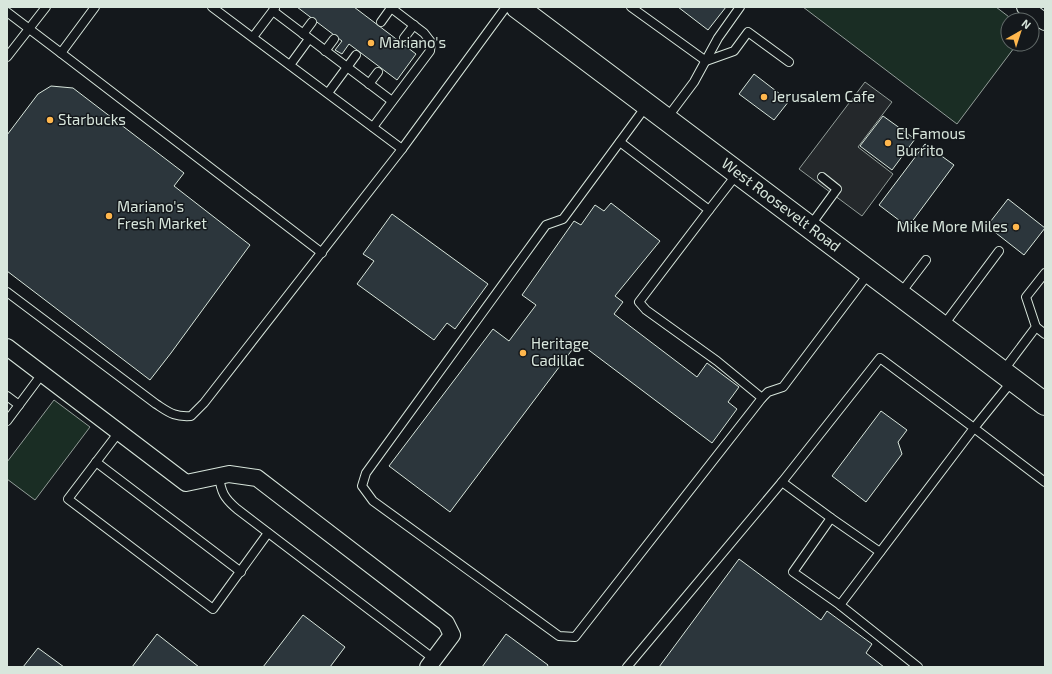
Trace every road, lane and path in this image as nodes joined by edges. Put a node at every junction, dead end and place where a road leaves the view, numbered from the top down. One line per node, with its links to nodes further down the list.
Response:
1 (46, 7): 16 (lane)
2 (95, 7): 22 (lane)
3 (212, 7): 18 (lane)
4 (391, 7): 13 (lane); 15 (lane)
5 (506, 7): 37 (lane)
6 (517, 7): 33 (main road, West Roosevelt Road)
7 (631, 7): 25 (lane)
8 (740, 7): 25 (lane)
9 (1025, 7): 14 (street)
10 (274, 9): 17 (lane); 18 (lane)
11 (7, 12): 16 (lane)
12 (312, 22): 17 (lane)
13 (381, 22)
14 (1045, 22)
15 (414, 25): 19 (lane); 32 (lane)
16 (29, 29): 22 (lane); 24 (lane)
17 (306, 36): 21 (lane); 27 (lane)
18 (253, 37): 27 (lane)
19 (404, 38)
20 (334, 39): 21 (lane)
21 (325, 51): 28 (lane)
22 (62, 53): 43 (lane)
23 (356, 55): 28 (lane)
24 (7, 57)
25 (706, 61): 26 (lane); 34 (lane)
26 (789, 62)
27 (290, 65): 31 (lane)
28 (347, 67): 30 (lane); 31 (lane)
29 (378, 72): 30 (lane)
30 (369, 84): 32 (lane)
31 (328, 94): 35 (lane)
32 (392, 101): 35 (lane)
33 (648, 105): 34 (main road, West Roosevelt Road); 36 (lane)
34 (667, 119): 38 (main road, West Roosevelt Road)
35 (373, 127): 37 (lane)
36 (620, 142): 40 (lane); 56 (lane)
37 (402, 149): 43 (lane)
38 (738, 173): 40 (lane); 41 (main road, West Roosevelt Road)
39 (822, 177): 41 (lane)
40 (709, 210): 56 (lane)
41 (810, 226): 45 (main road, West Roosevelt Road)
42 (999, 251): 49 (lane)
43 (322, 253): 47 (lane)
44 (926, 260): 48 (lane)
45 (870, 272): 48 (main road, West Roosevelt Road); 56 (lane)
46 (1045, 272): 50 (lane)
47 (7, 292)
48 (900, 294): 49 (main road, West Roosevelt Road)
49 (943, 327): 54 (main road, West Roosevelt Road)
50 (1036, 327): 51 (lane); 54 (lane)
51 (1045, 334)
52 (7, 347): 53 (street)
53 (42, 374): 58 (lane); 61 (street)
54 (1008, 375): 57 (main road, West Roosevelt Road); 60 (lane)
55 (7, 396): 58 (lane)
56 (762, 398)
57 (1045, 404)
58 (19, 405): 59 (lane)
59 (7, 421)
60 (974, 428): 64 (lane); 65 (lane); 68 (lane)
61 (119, 432): 62 (lane); 63 (street)
62 (96, 462): 69 (lane); 69 (lane)
63 (219, 476): 67 (lane); 71 (street)
64 (782, 482): 66 (lane); 72 (lane)
65 (1045, 482)
66 (831, 518): 68 (lane); 70 (lane)
67 (268, 533): 69 (lane); 71 (lane)
68 (880, 552): 70 (lane)
69 (241, 572)
70 (840, 605): 73 (lane)
71 (431, 663)
72 (627, 667)
73 (918, 667)

